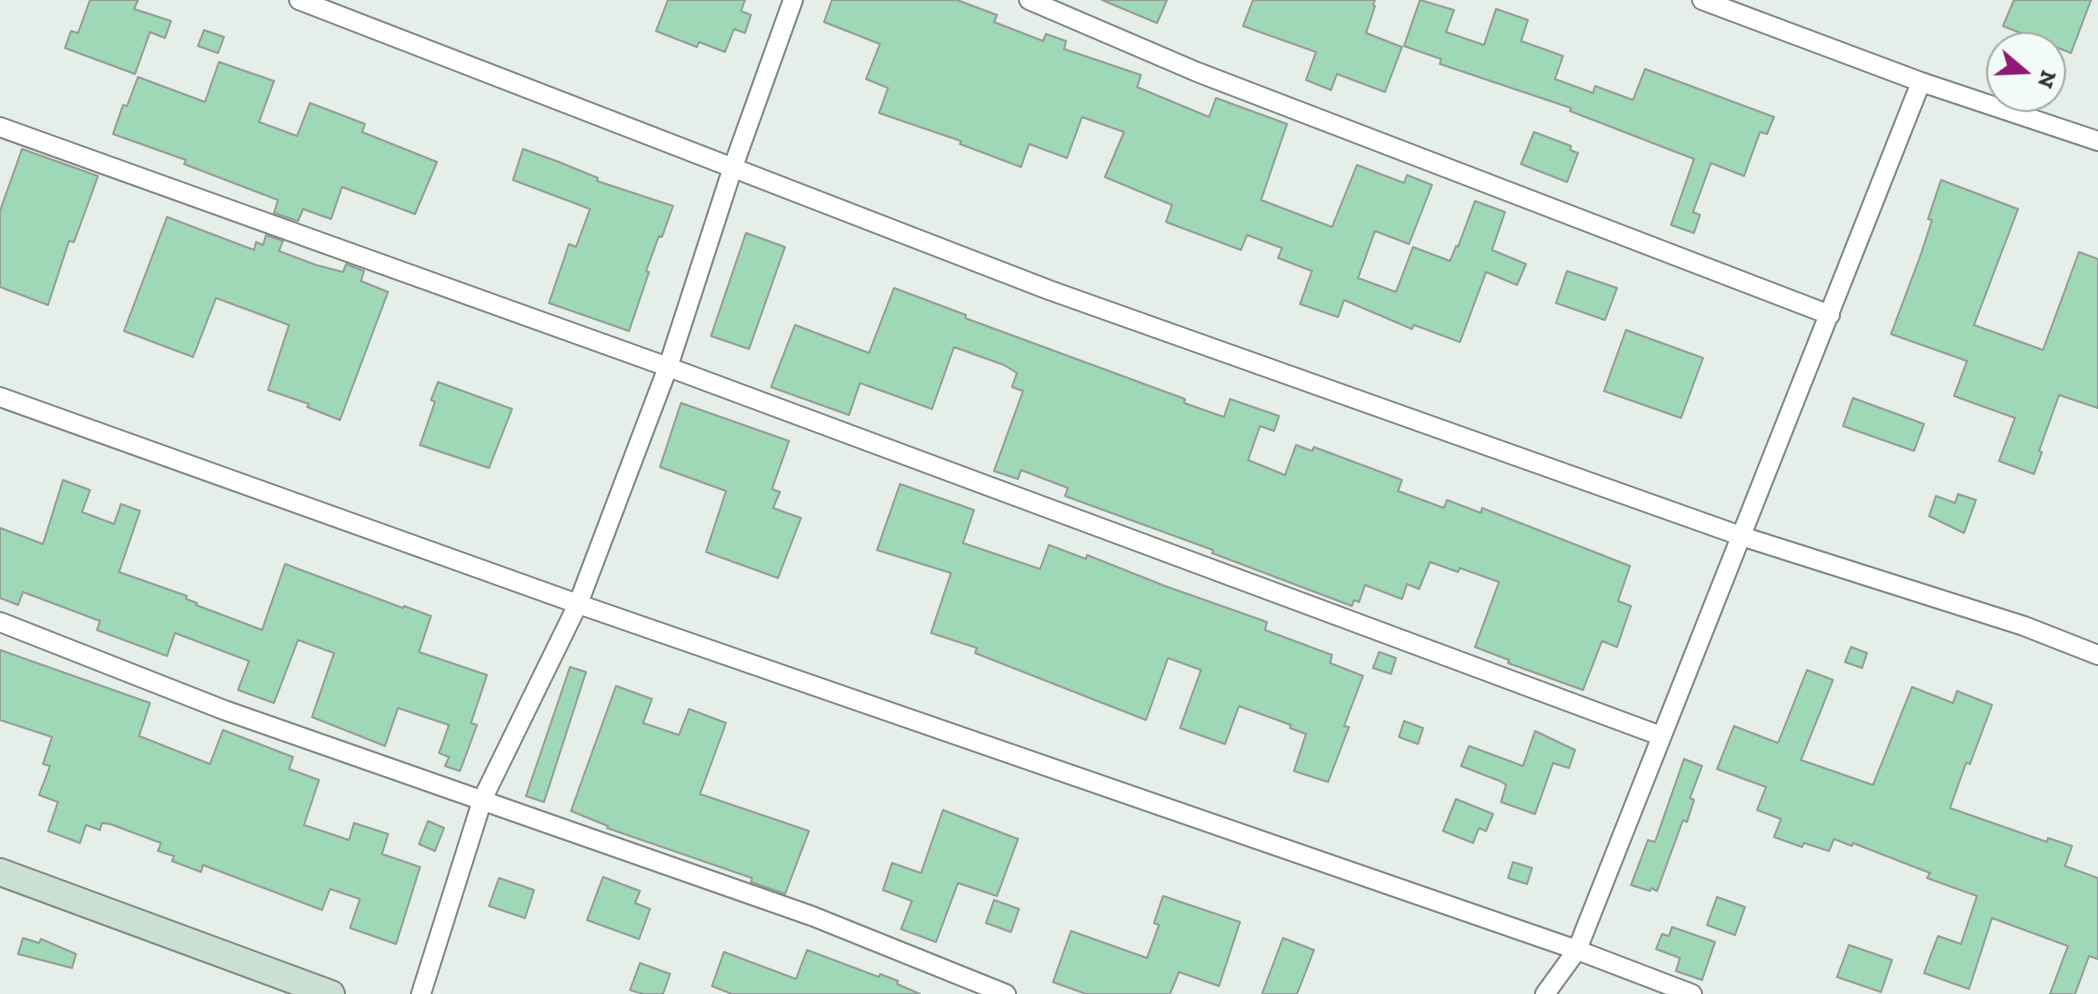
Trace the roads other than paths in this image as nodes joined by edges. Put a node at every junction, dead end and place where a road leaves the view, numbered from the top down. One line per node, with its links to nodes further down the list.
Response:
1 (299, 0): 8 (street)
2 (793, 0): 8 (street)
3 (1029, 0): 9 (street)
4 (1702, 0): 5 (street)
5 (1921, 82): 7 (street); 9 (street)
6 (0, 127): 10 (street)
7 (2098, 141)
8 (733, 167): 10 (street); 12 (street)
9 (1830, 315): 12 (street)
10 (668, 367): 13 (street); 16 (street)
11 (0, 397): 13 (street)
12 (1741, 536): 15 (street); 16 (street)
13 (578, 604): 17 (street); 19 (street)
14 (0, 622): 17 (street)
15 (2098, 655)
16 (1661, 736): 19 (street)
17 (483, 798): 21 (street); 22 (street)
18 (0, 872): 20 (street)
19 (1577, 950): 23 (street); 24 (street)
20 (331, 994)
21 (421, 994)
22 (1006, 994)
23 (1545, 994)
24 (1692, 994)

